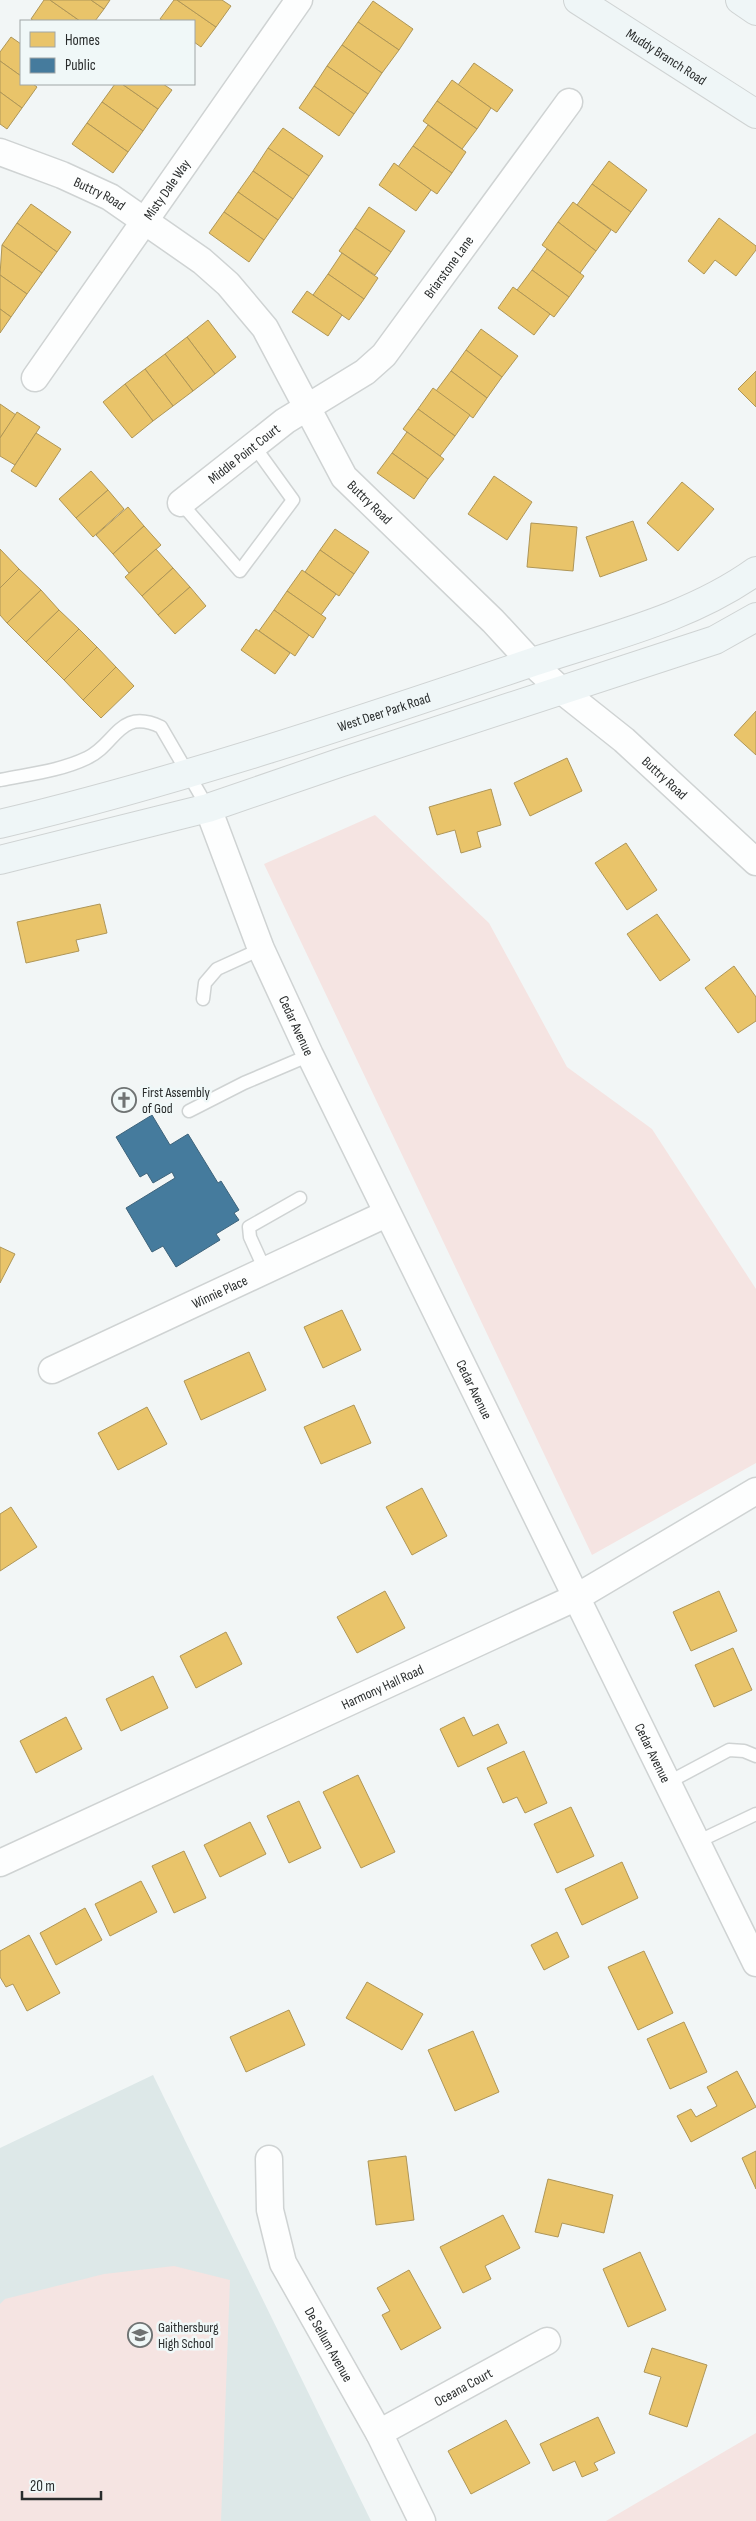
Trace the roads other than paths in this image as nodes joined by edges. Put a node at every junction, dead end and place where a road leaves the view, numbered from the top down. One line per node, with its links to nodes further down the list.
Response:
1 (298, 0): 8 (street, Misty Dale Way)
2 (578, 0): 6 (street, Muddy Branch Road)
3 (740, 0): 4 (street)
4 (756, 11)
5 (569, 102): 10 (street, Briarstone Lane)
6 (756, 114)
7 (0, 152): 8 (street, Buttry Road)
8 (146, 220): 9 (street, Misty Dale Way); 10 (street, Buttry Road)
9 (35, 378)
10 (308, 408): 11 (street, Middle Point Court); 15 (street, Buttry Road)
11 (254, 446): 12 (street, Middle Point Court); 12 (lane)
12 (181, 503)
13 (756, 571): 15 (street, West Deer Park Road)
14 (756, 617): 16 (street)
15 (531, 662): 16 (street, Buttry Road); 17 (street, West Deer Park Road)
16 (561, 690): 19 (street); 22 (street, Buttry Road)
17 (188, 775): 18 (lane); 19 (lane); 20 (street, West Deer Park Road)
18 (0, 780)
19 (208, 808): 21 (street); 23 (street, Cedar Avenue)
20 (0, 824)
21 (0, 860)
22 (756, 862)
23 (261, 949): 24 (lane); 25 (street, Cedar Avenue)
24 (203, 999)
25 (310, 1054): 26 (lane); 28 (street, Cedar Avenue)
26 (189, 1111)
27 (300, 1198): 29 (lane)
28 (386, 1214): 29 (street, Winnie Place); 32 (street, Cedar Avenue)
29 (265, 1270): 30 (street, Winnie Place)
30 (52, 1370)
31 (756, 1491): 32 (street, Harmony Hall Road)
32 (577, 1597): 34 (street, Cedar Avenue); 37 (street, Harmony Hall Road)
33 (756, 1756): 34 (lane)
34 (668, 1783): 36 (street, Cedar Avenue)
35 (756, 1814): 36 (lane)
36 (697, 1842): 38 (street, Cedar Avenue)
37 (0, 1863)
38 (756, 1963)
39 (270, 2159): 41 (street, De Sellum Avenue)
40 (547, 2341): 41 (street, Oceana Court)
41 (379, 2432): 42 (street, De Sellum Avenue)
42 (422, 2521)

